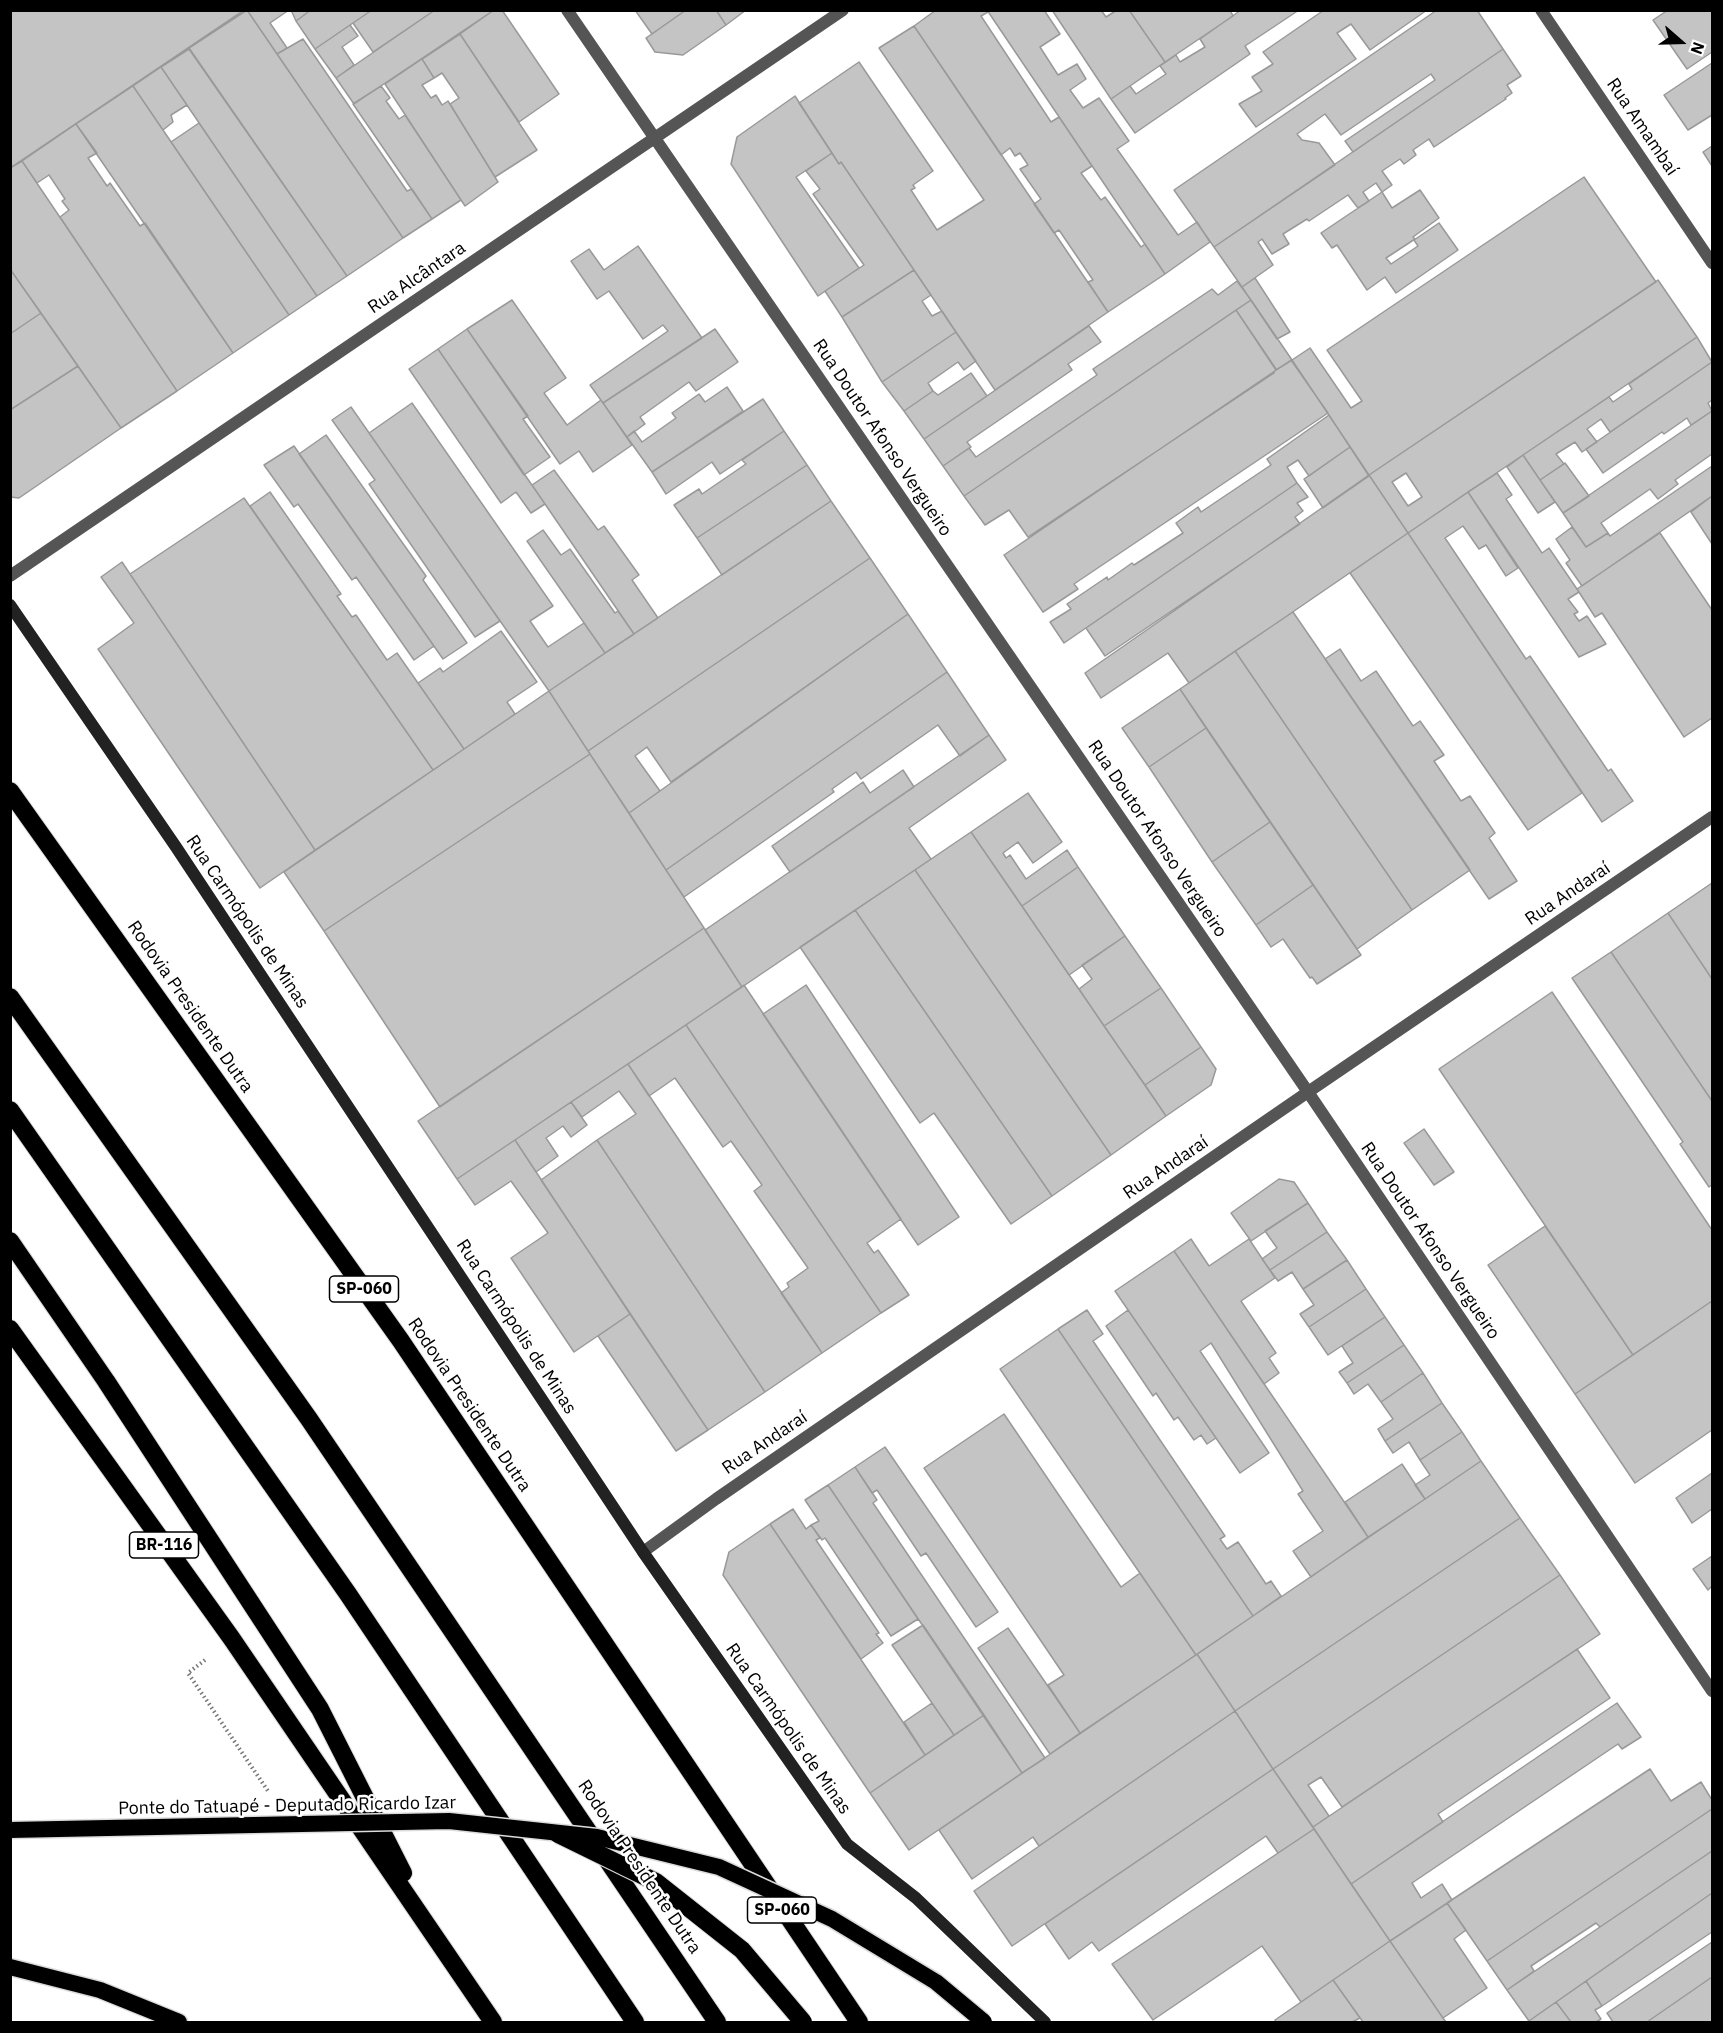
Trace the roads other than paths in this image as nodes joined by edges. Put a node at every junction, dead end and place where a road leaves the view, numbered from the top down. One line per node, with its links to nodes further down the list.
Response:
1 (567, 10): 4 (street, Rua Doutor Afonso Vergueiro)
2 (843, 10): 4 (street, Rua Alcântara)
3 (1541, 10): 5 (street, Rua Amambaí)
4 (654, 138): 6 (street, Rua Alcântara); 11 (street, Rua Doutor Afonso Vergueiro)
5 (1713, 263)
6 (10, 576)
7 (10, 605): 15 (main road, Rua Carmópolis de Minas)
8 (10, 791): 26 (highway, Rodovia Presidente Dutra / SP-060)
9 (1713, 817): 11 (street, Rua Andaraí)
10 (10, 997): 24 (highway, Rodovia Presidente Dutra)
11 (1308, 1092): 15 (street, Rua Andaraí); 16 (street, Rua Doutor Afonso Vergueiro)
12 (10, 1110): 23 (highway)
13 (10, 1241): 19 (highway)
14 (10, 1329): 19 (highway, BR-116)
15 (643, 1552): 28 (main road, Rua Carmópolis de Minas)
16 (1713, 1691)
17 (10, 1830): 18 (highway, Ponte do Tatuapé - Deputado Ricardo Izar, bridge)
18 (558, 1834): 25 (highway, bridge); 27 (highway, Ponte do Tatuapé - Deputado Ricardo Izar, bridge)
19 (435, 1938): 22 (highway)
20 (10, 1967): 21 (highway)
21 (179, 2022)
22 (493, 2022)
23 (635, 2022)
24 (717, 2022)
25 (803, 2022)
26 (859, 2022)
27 (984, 2022)
28 (1045, 2022)

